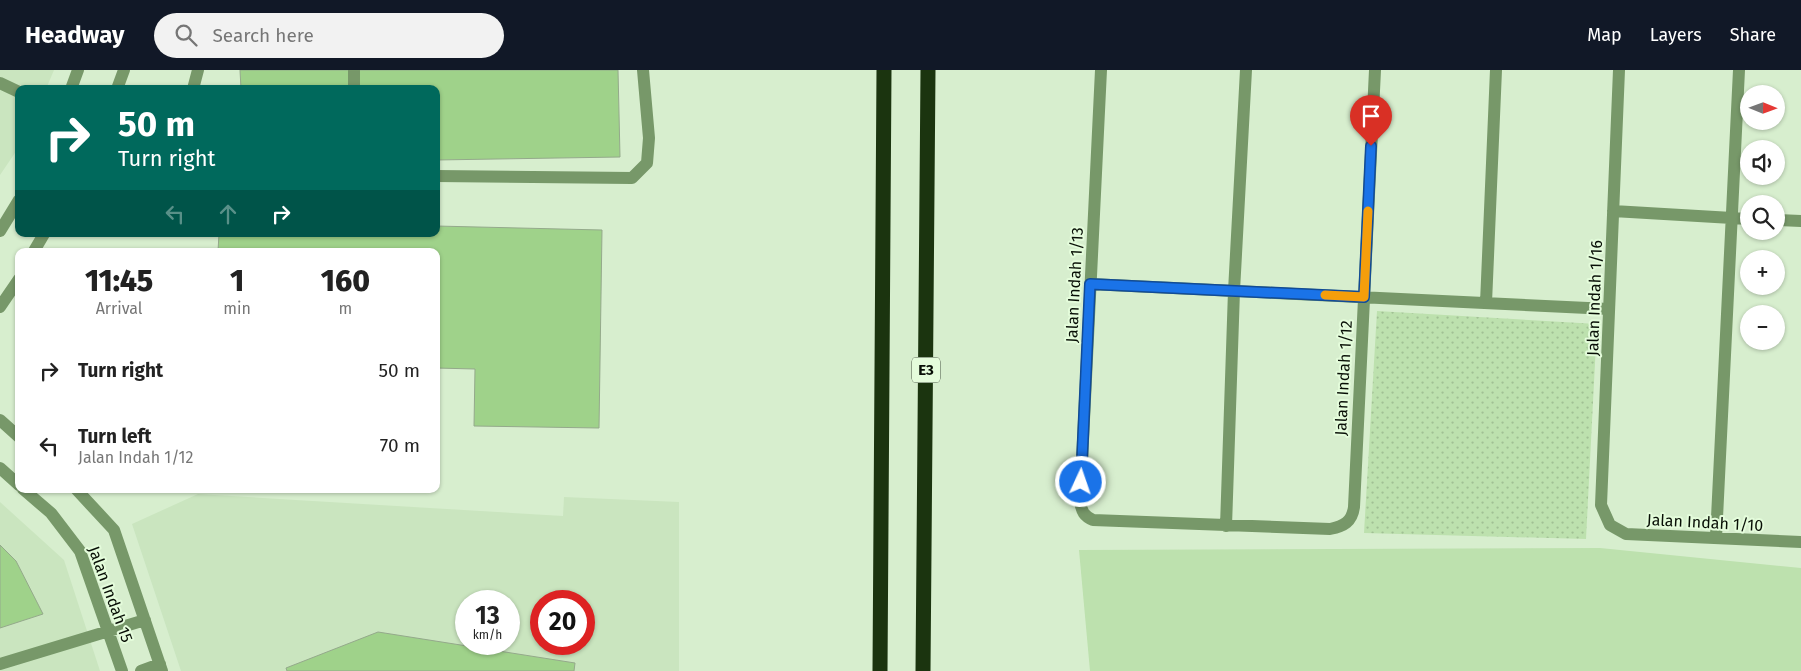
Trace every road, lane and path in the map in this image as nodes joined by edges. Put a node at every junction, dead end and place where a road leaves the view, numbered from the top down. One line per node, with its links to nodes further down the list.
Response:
1 (78, 70): 15 (street)
2 (124, 70): 16 (street)
3 (198, 70): 17 (street)
4 (354, 70): 18 (street)
5 (643, 70): 20 (street)
6 (884, 70): 53 (highway)
7 (928, 70): 54 (highway, E3)
8 (1100, 70): 30 (street, Jalan Indah 1/13)
9 (1246, 70): 32 (street)
10 (1374, 70): 33 (street, Jalan Indah 1/12)
11 (1496, 70): 34 (street)
12 (1619, 70): 22 (street, Jalan Indah 1/16)
13 (1739, 70): 23 (street)
14 (0, 84): 19 (street)
15 (72, 85)
16 (118, 85)
17 (194, 85)
18 (354, 85)
19 (15, 90)
20 (440, 176)
21 (15, 207): 27 (street)
22 (1613, 211): 23 (street); 36 (street, Jalan Indah 1/16)
23 (1731, 218): 24 (street); 45 (street)
24 (1740, 218)
25 (1785, 220): 26 (street)
26 (1801, 221)
27 (0, 231)
28 (42, 237): 29 (street)
29 (36, 248)
30 (1090, 284): 32 (street); 44 (street, Jalan Indah 1/13)
31 (15, 285): 35 (street)
32 (1234, 290): 33 (street); 44 (street)
33 (1364, 297): 34 (street); 44 (street, Jalan Indah 1/12)
34 (1486, 303): 36 (street)
35 (0, 307)
36 (1609, 309): 43 (street, Jalan Indah 1/16)
37 (0, 420): 38 (street)
38 (15, 433)
39 (0, 468): 40 (street)
40 (15, 481)
41 (28, 493): 48 (street, Jalan Indah 15)
42 (80, 493): 47 (street, Jalan Indah 15)
43 (1610, 525): 45 (street, Jalan Indah 1/10)
44 (1226, 526)
45 (1716, 538): 46 (street, Jalan Indah 1/10)
46 (1801, 542)
47 (145, 620): 48 (street); 50 (street, Jalan Indah 15)
48 (108, 631): 49 (street); 51 (street, Jalan Indah 15)
49 (0, 664)
50 (161, 668): 52 (street)
51 (122, 671)
52 (142, 671)
53 (880, 671)
54 (923, 671)

